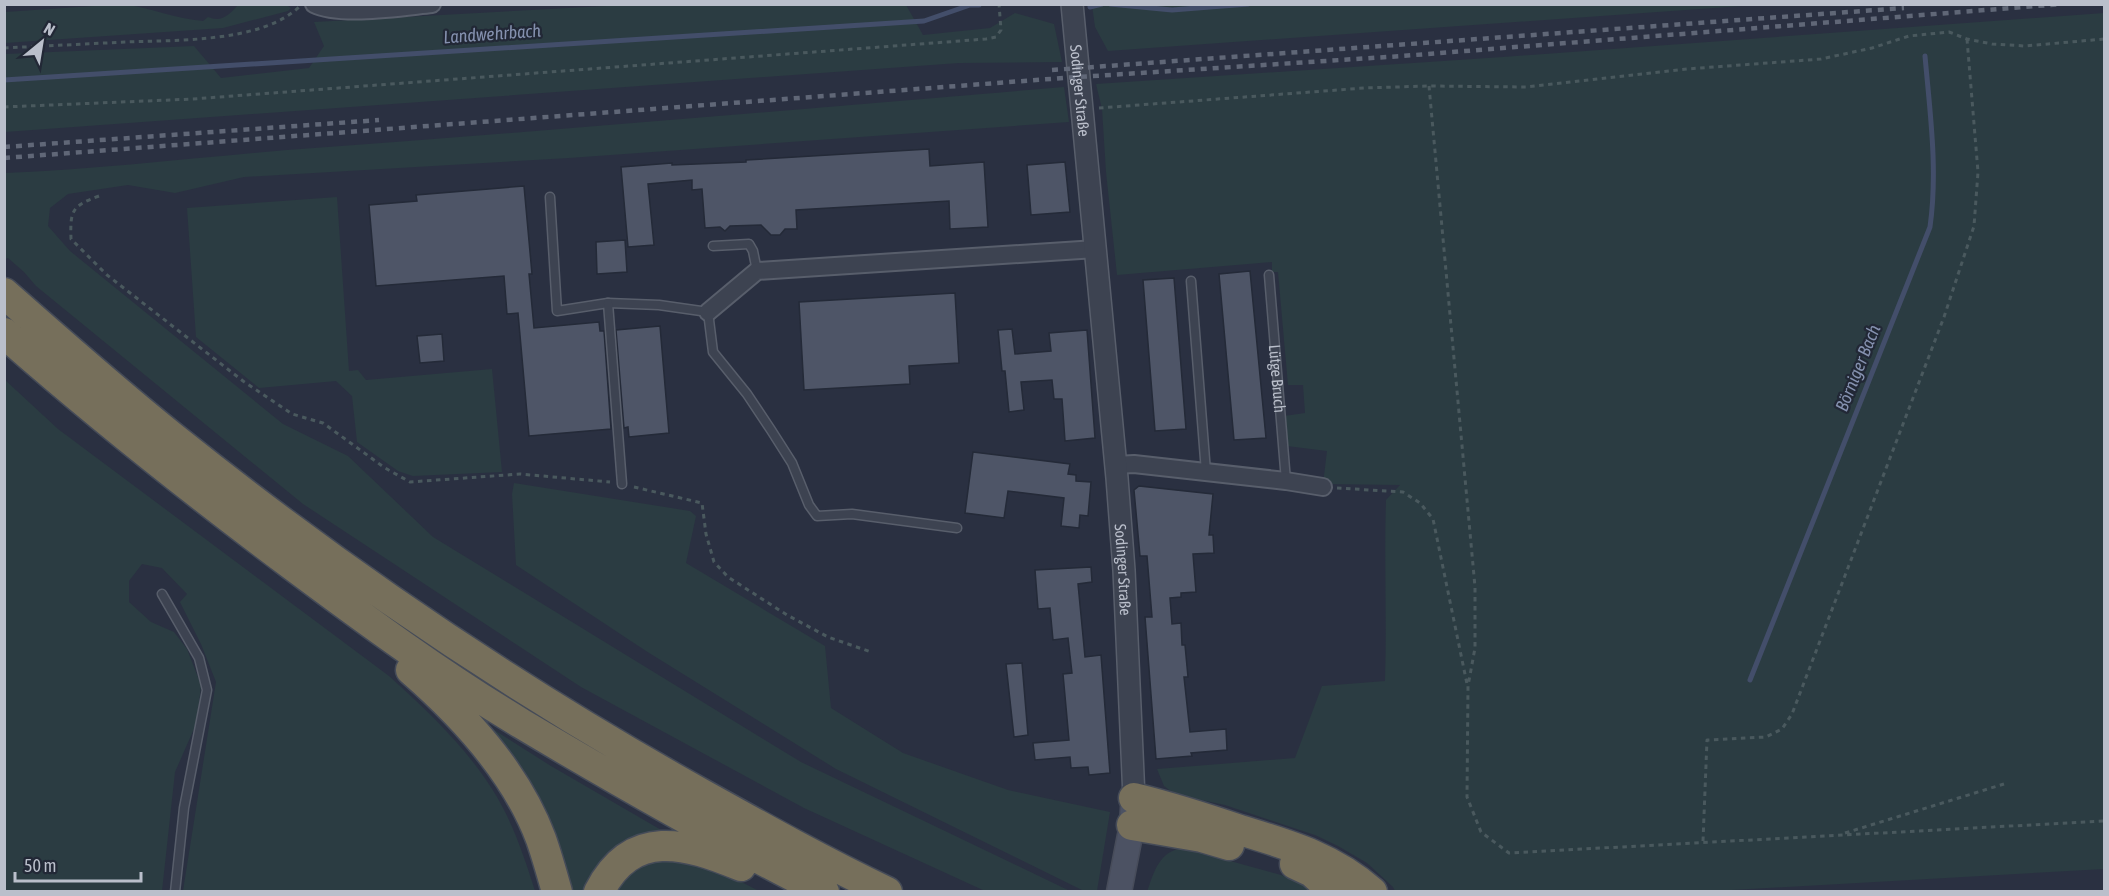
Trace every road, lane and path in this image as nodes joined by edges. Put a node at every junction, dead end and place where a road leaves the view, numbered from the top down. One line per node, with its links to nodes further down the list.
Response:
1 (302, 4): 8 (path)
2 (314, 4): 3 (street)
3 (432, 4)
4 (999, 4): 10 (path)
5 (1072, 4): 11 (street, Sodinger Straße)
6 (1967, 39): 7 (path); 9 (path); 37 (path)
7 (2104, 39)
8 (4, 48)
9 (1429, 86): 11 (path); 32 (path)
10 (4, 107)
11 (1083, 109): 15 (street, Sodinger Straße)
12 (99, 196): 26 (path)
13 (550, 197): 20 (lane)
14 (713, 246): 16 (lane)
15 (1096, 249): 16 (street); 23 (street, Sodinger Straße)
16 (757, 271): 21 (street)
17 (1269, 275): 25 (lane, Lütge Bruch)
18 (1191, 281): 24 (lane)
19 (4, 293): 43 (highway)
20 (608, 303): 21 (lane); 26 (lane)
21 (708, 312): 28 (lane)
22 (4, 333): 29 (highway)
23 (1116, 465): 24 (street); 34 (street, Sodinger Straße)
24 (1206, 472): 25 (street)
25 (1286, 481): 27 (street)
26 (622, 484): 31 (path)
27 (1323, 487): 32 (path)
28 (957, 528)
29 (308, 577): 39 (highway); 42 (highway)
30 (162, 594): 38 (lane)
31 (871, 652)
32 (1468, 686): 37 (path)
33 (2004, 784): 36 (path)
34 (1133, 812): 44 (main road, Sodinger Straße); 45 (highway); 46 (highway)
35 (2104, 821): 36 (path)
36 (1840, 834): 37 (path)
37 (1703, 841)
38 (175, 891)
39 (557, 891)
40 (599, 891): 41 (highway)
41 (792, 891)
42 (824, 891)
43 (887, 891)
44 (1119, 891)
45 (1334, 891)
46 (1372, 891)

